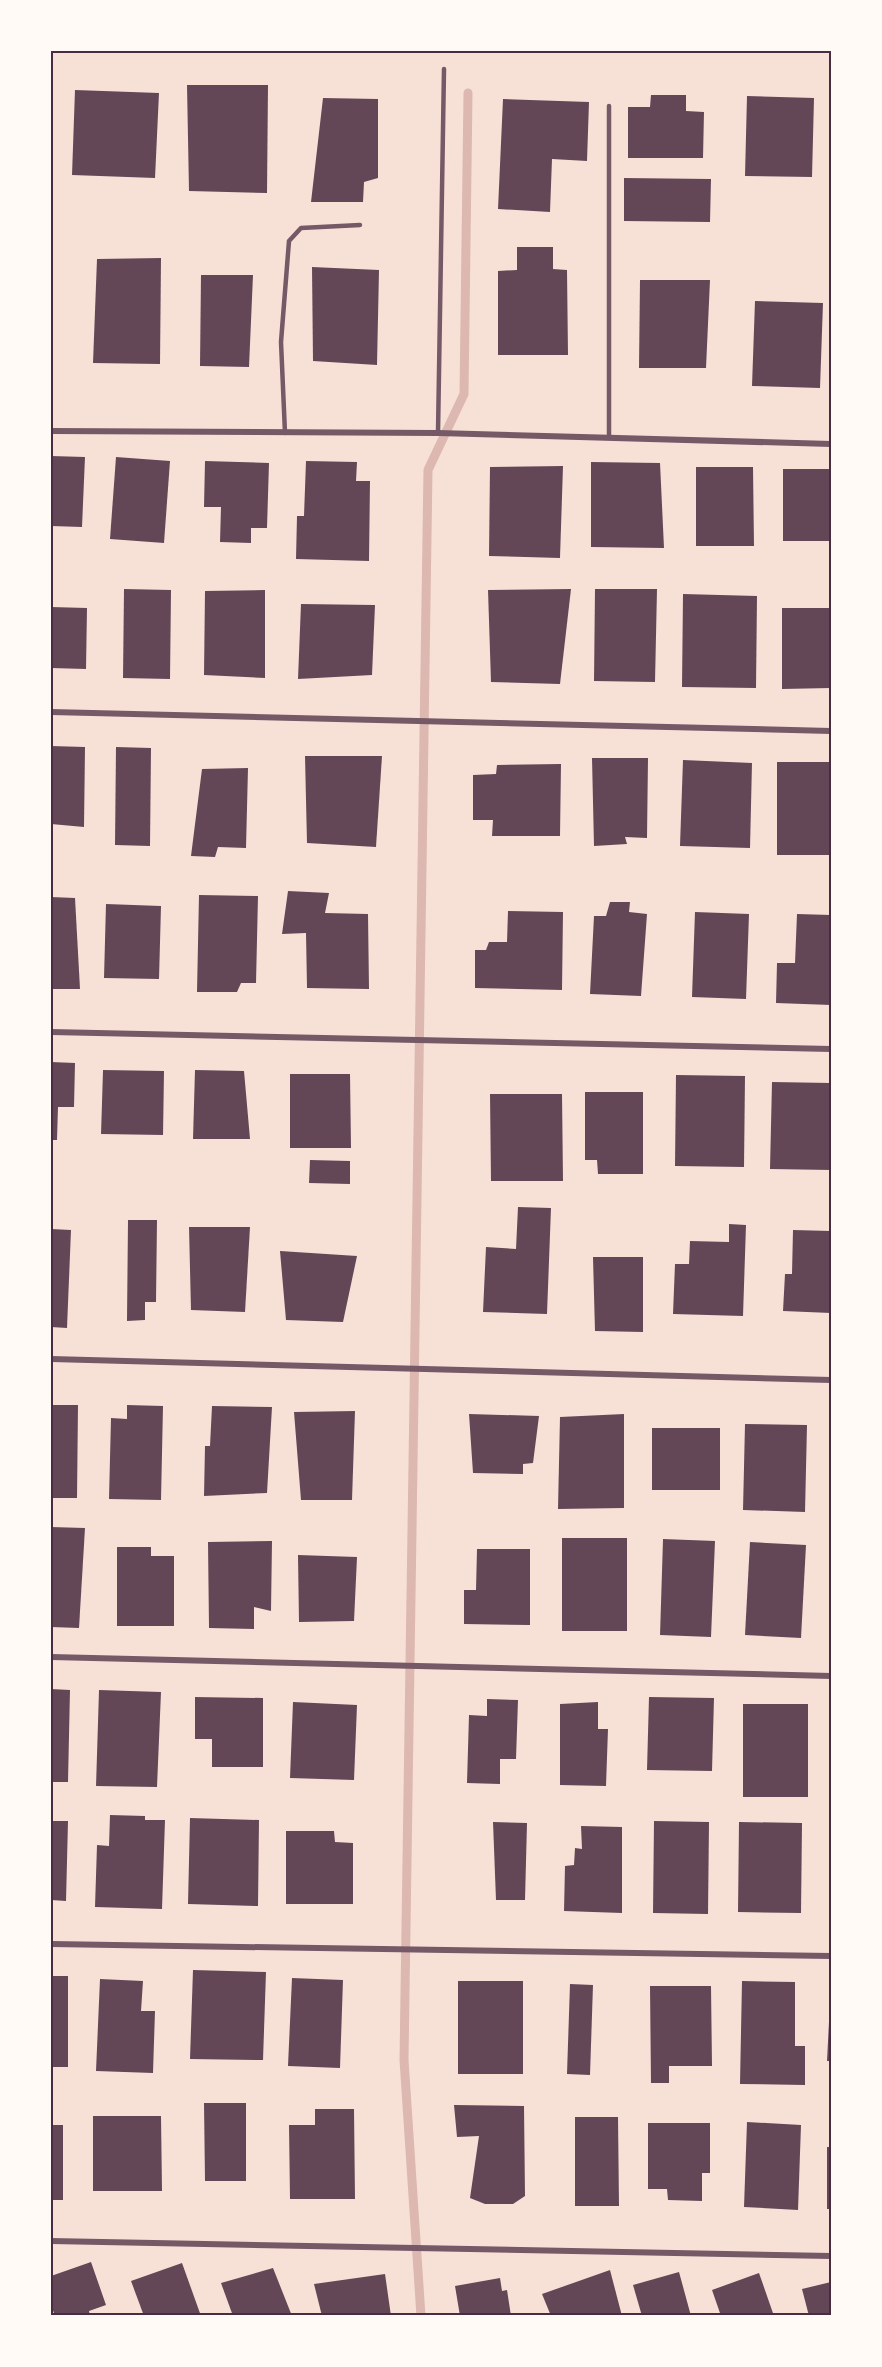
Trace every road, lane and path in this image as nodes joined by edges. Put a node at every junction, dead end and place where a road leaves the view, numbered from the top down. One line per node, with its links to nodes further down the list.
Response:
1 (444, 69): 6 (lane)
2 (609, 106): 7 (lane)
3 (360, 225): 5 (lane)
4 (51, 431): 5 (street)
5 (285, 433): 6 (street)
6 (438, 433): 7 (street)
7 (609, 438): 8 (street)
8 (831, 444)
9 (51, 712): 10 (street)
10 (831, 731)
11 (51, 1032): 12 (street)
12 (831, 1049)
13 (51, 1359): 14 (street)
14 (831, 1380)
15 (51, 1657): 16 (street)
16 (831, 1676)
17 (51, 1944): 18 (street)
18 (831, 1956)
19 (51, 2241): 20 (street)
20 (831, 2256)

